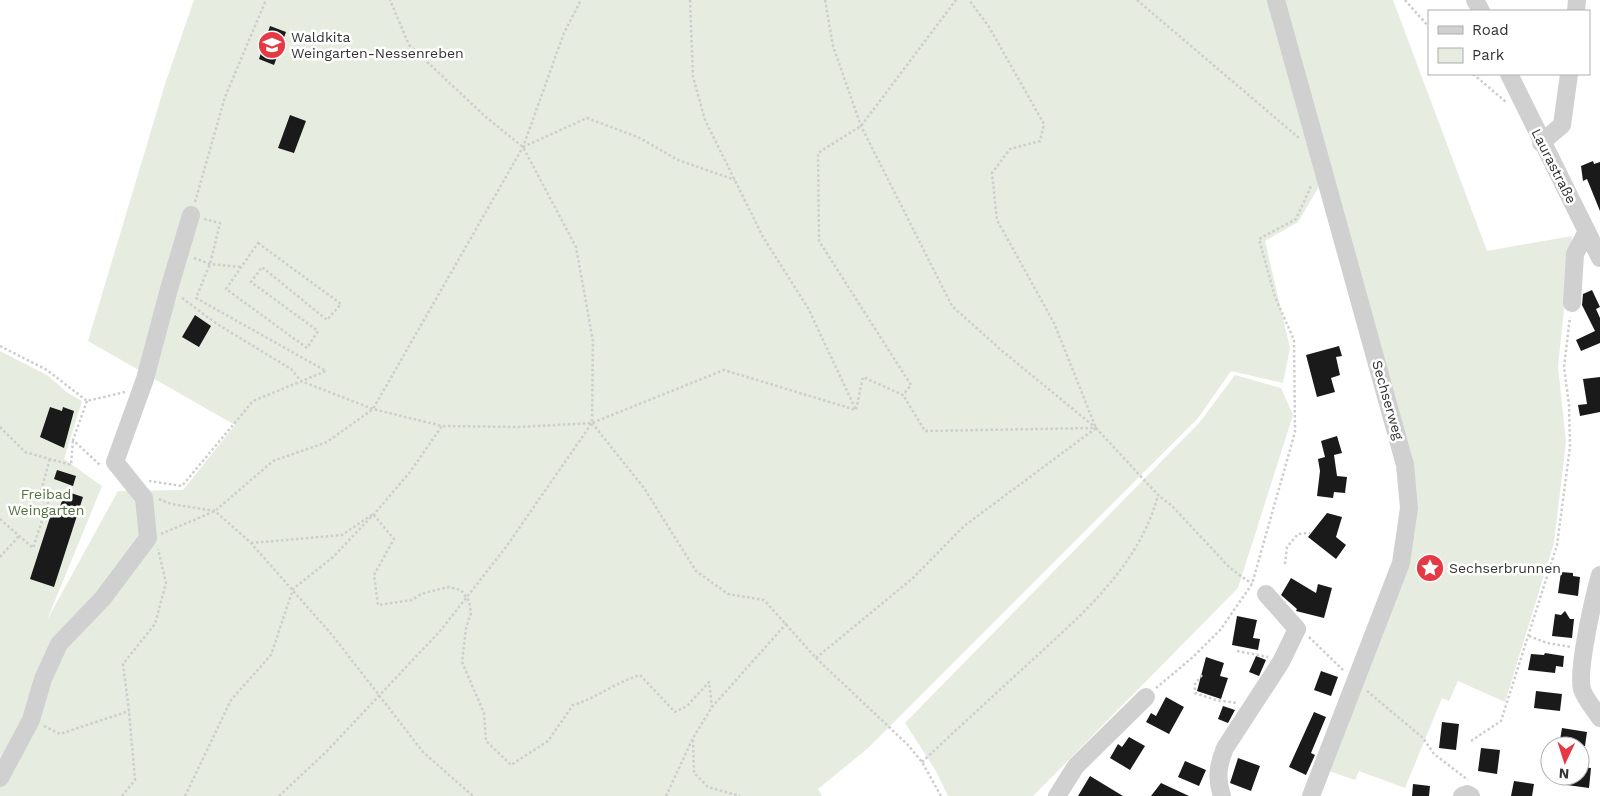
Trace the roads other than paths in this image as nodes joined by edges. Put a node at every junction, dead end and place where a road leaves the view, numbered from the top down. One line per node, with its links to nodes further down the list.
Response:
1 (1276, 0): 16 (street, Sechserweg)
2 (1509, 75): 4 (street, Laurastraße)
3 (1569, 75): 4 (street)
4 (1541, 143): 6 (street, Laurastraße)
5 (191, 215): 13 (street)
6 (1587, 231): 7 (street, Laurastraße); 8 (street)
7 (1600, 258)
8 (1572, 304)
9 (1600, 575): 12 (street)
10 (1259, 589): 15 (street)
11 (1146, 697): 14 (street)
12 (1600, 718)
13 (0, 778)
14 (1057, 796)
15 (1222, 796)
16 (1311, 796)
17 (1462, 796): 18 (street)
18 (1470, 796)

